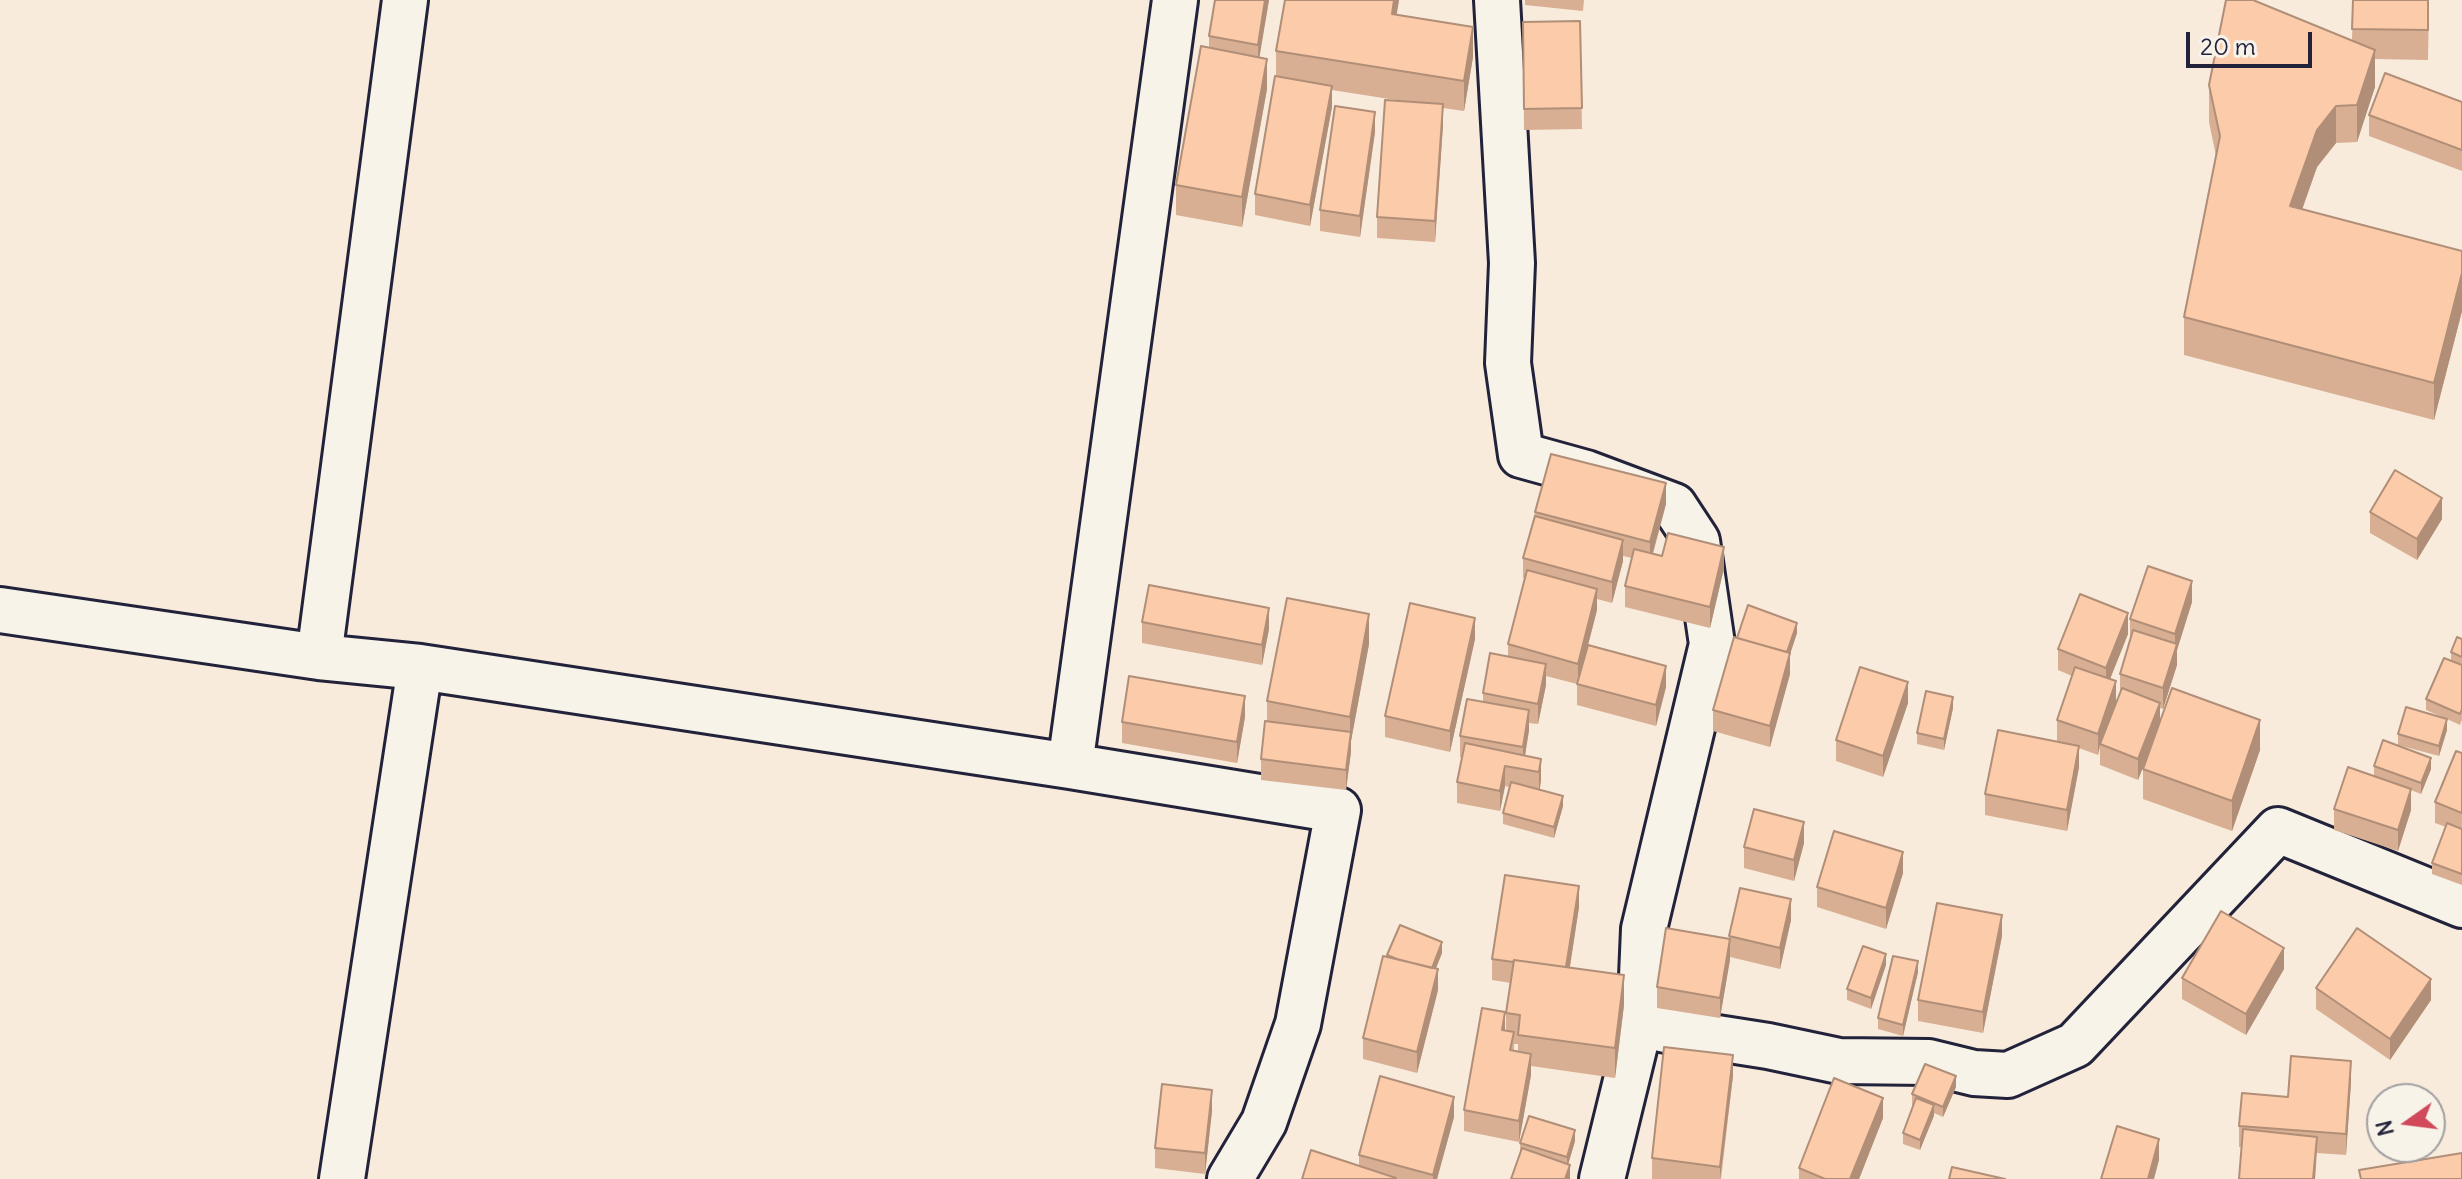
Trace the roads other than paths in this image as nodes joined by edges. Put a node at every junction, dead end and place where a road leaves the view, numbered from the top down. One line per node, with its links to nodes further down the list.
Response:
1 (405, 0): 5 (street)
2 (1175, 0): 7 (street)
3 (1497, 0): 9 (street)
4 (0, 610): 5 (street)
5 (319, 657): 6 (street)
6 (420, 667): 7 (street); 10 (street)
7 (1070, 766): 11 (street)
8 (2462, 905): 9 (street)
9 (1640, 1024): 12 (street)
10 (342, 1179)
11 (1230, 1179)
12 (1602, 1179)

